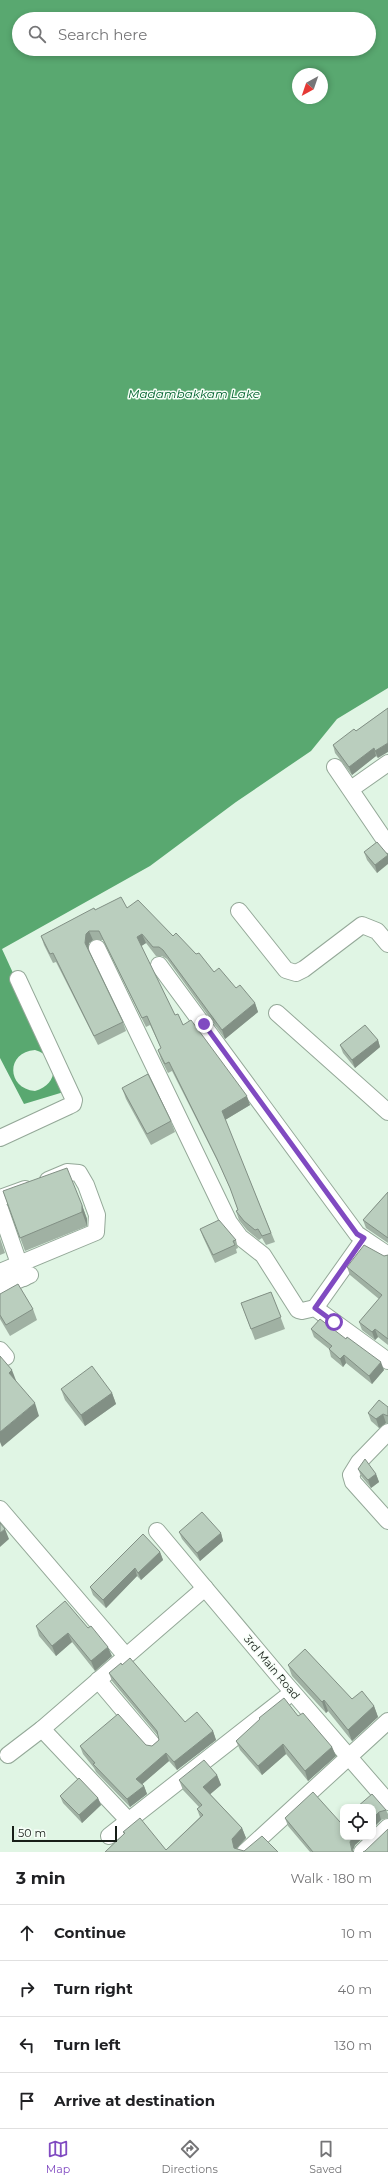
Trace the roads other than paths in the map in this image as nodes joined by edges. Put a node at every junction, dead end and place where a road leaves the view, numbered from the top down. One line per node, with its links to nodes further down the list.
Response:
1 (388, 763): 3 (street)
2 (335, 767): 3 (street)
3 (351, 789): 4 (street)
4 (388, 845)
5 (238, 911): 6 (street)
6 (388, 944)
7 (97, 948): 20 (street)
8 (159, 965): 15 (street)
9 (18, 979): 12 (street)
10 (276, 1013): 11 (street)
11 (388, 1112)
12 (0, 1138)
13 (0, 1198): 18 (street)
14 (0, 1209): 18 (street)
15 (364, 1238): 16 (street); 20 (street)
16 (388, 1255)
17 (0, 1272): 18 (street)
18 (25, 1272): 19 (street)
19 (0, 1288)
20 (315, 1308): 21 (street)
21 (388, 1361)
22 (388, 1432): 24 (street)
23 (0, 1509): 27 (street)
24 (388, 1521)
25 (157, 1531): 26 (street, 3rd Main Road)
26 (205, 1588): 27 (street); 29 (street, 3rd Main Road)
27 (126, 1656): 28 (street)
28 (98, 1680): 31 (street); 32 (street)
29 (292, 1692): 34 (street, 3rd Main Road); 36 (street)
30 (388, 1721): 34 (street)
31 (42, 1728): 33 (street); 36 (street)
32 (153, 1745)
33 (8, 1755)
34 (348, 1756): 35 (street, 3rd Main Road); 39 (street)
35 (388, 1802)
36 (128, 1820): 38 (street)
37 (388, 1827): 40 (street)
38 (109, 1836)
39 (245, 1852)
40 (362, 1852)

